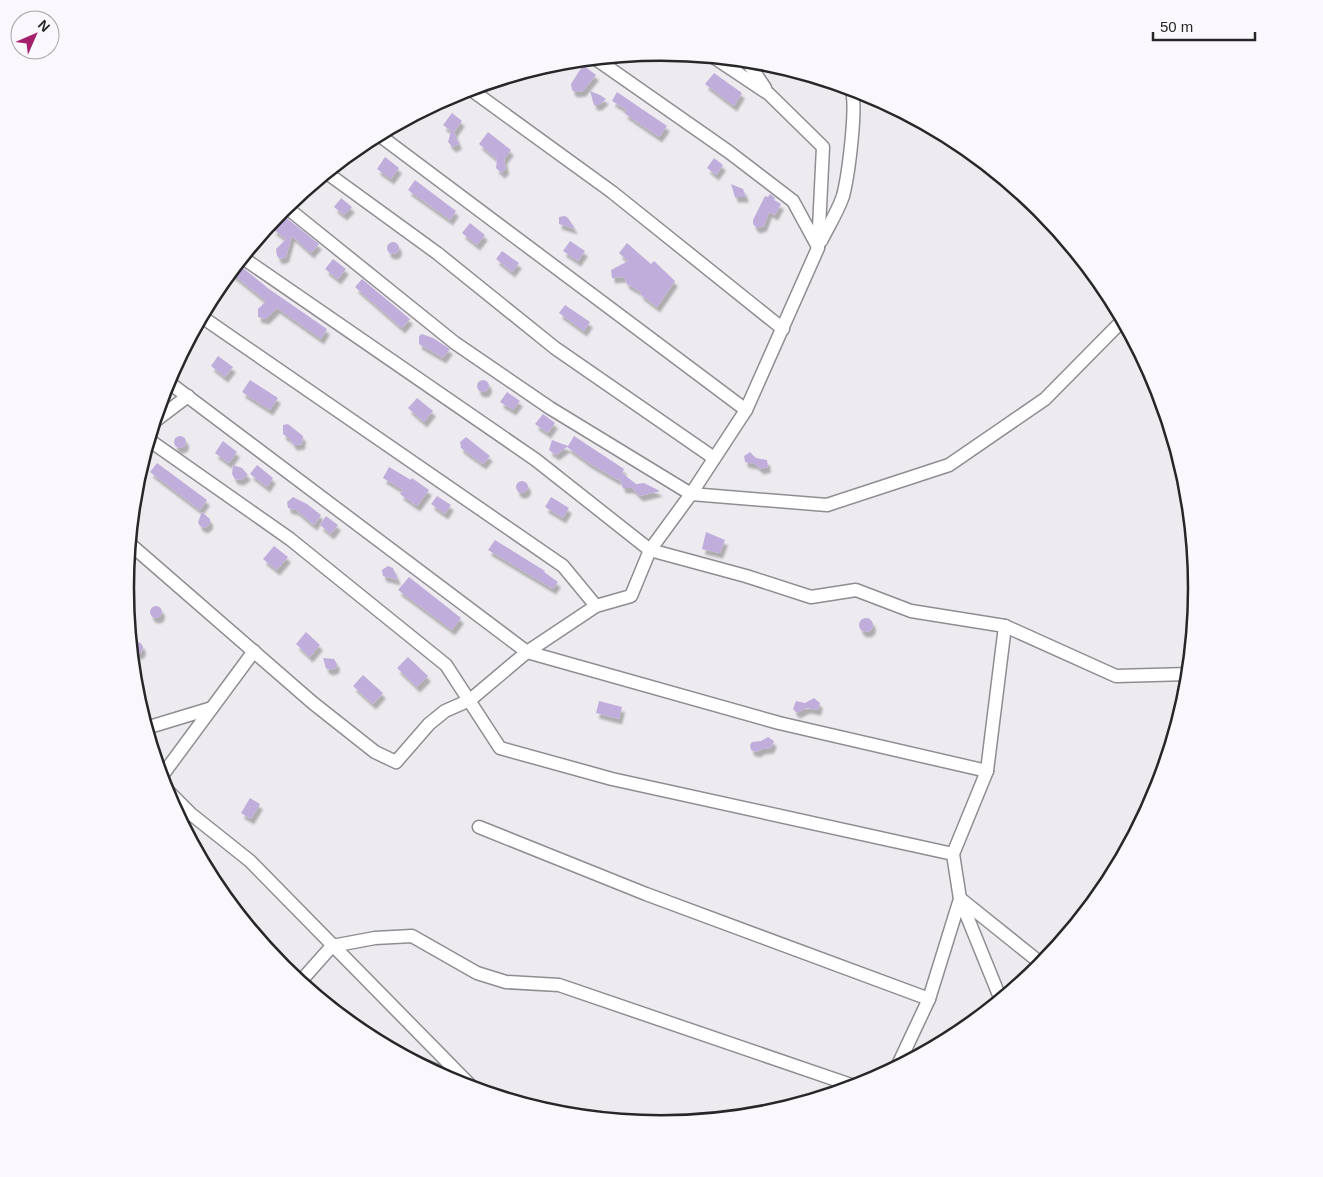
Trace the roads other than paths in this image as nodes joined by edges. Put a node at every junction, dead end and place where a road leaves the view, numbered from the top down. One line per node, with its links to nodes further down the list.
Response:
1 (604, 65): 11 (street)
2 (727, 66): 6 (street)
3 (754, 69): 6 (street)
4 (763, 71): 6 (street)
5 (477, 94): 15 (street)
6 (770, 94): 11 (street)
7 (854, 98): 11 (street)
8 (385, 140): 18 (street)
9 (332, 177): 21 (street)
10 (293, 212): 22 (street)
11 (818, 248): 15 (street)
12 (248, 262): 24 (street)
13 (208, 321): 25 (street)
14 (1118, 325): 22 (street)
15 (783, 329): 18 (street)
16 (174, 386): 17 (street)
17 (188, 396): 19 (street); 28 (street)
18 (746, 410): 21 (street)
19 (164, 413)
20 (154, 444): 30 (street)
21 (714, 458): 22 (street)
22 (691, 494): 24 (street)
23 (136, 549): 27 (street)
24 (650, 550): 25 (street); 26 (street)
25 (596, 606): 28 (street)
26 (1005, 626): 29 (street); 34 (street)
27 (254, 650): 30 (street); 31 (street)
28 (528, 652): 30 (street); 34 (street)
29 (1181, 674)
30 (470, 700): 37 (street)
31 (212, 708): 32 (street); 33 (street)
32 (152, 726)
33 (166, 770)
34 (987, 771): 37 (street)
35 (180, 803): 39 (street)
36 (480, 827): 43 (street)
37 (952, 854): 38 (street)
38 (960, 899): 40 (street); 42 (street); 43 (street)
39 (332, 946): 41 (street); 45 (street); 46 (street)
40 (1036, 959)
41 (305, 976)
42 (998, 994)
43 (929, 1000): 44 (street)
44 (902, 1058)
45 (460, 1076)
46 (846, 1082)

